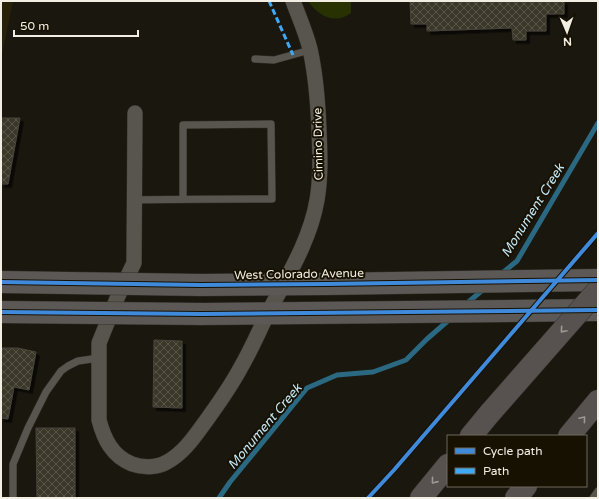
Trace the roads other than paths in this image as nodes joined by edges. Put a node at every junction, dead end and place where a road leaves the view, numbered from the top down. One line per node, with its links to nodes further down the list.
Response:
1 (292, 1): 2 (street, Cimino Drive)
2 (310, 50): 3 (lane); 9 (street, Cimino Drive)
3 (255, 60)
4 (135, 113): 6 (street)
5 (183, 199): 5 (lane); 6 (lane)
6 (134, 200): 13 (street)
7 (1, 282): 9 (main road, West Colorado Avenue, bridge)
8 (596, 283): 9 (main road, West Colorado Avenue); 15 (highway, one-way to 15, bridge)
9 (284, 284): 12 (street, Cimino Drive)
10 (598, 310): 12 (main road)
11 (1, 312): 12 (main road, bridge)
12 (268, 314): 13 (street, Cimino Drive)
13 (99, 358): 20 (lane)
14 (598, 401): 16 (highway, one-way to 14)
15 (472, 435)
16 (569, 435)
17 (447, 466): 21 (highway, one-way to 21)
18 (525, 487): 22 (highway)
19 (598, 491): 23 (lane)
20 (13, 498)
21 (421, 498)
22 (516, 498)
23 (593, 498)

